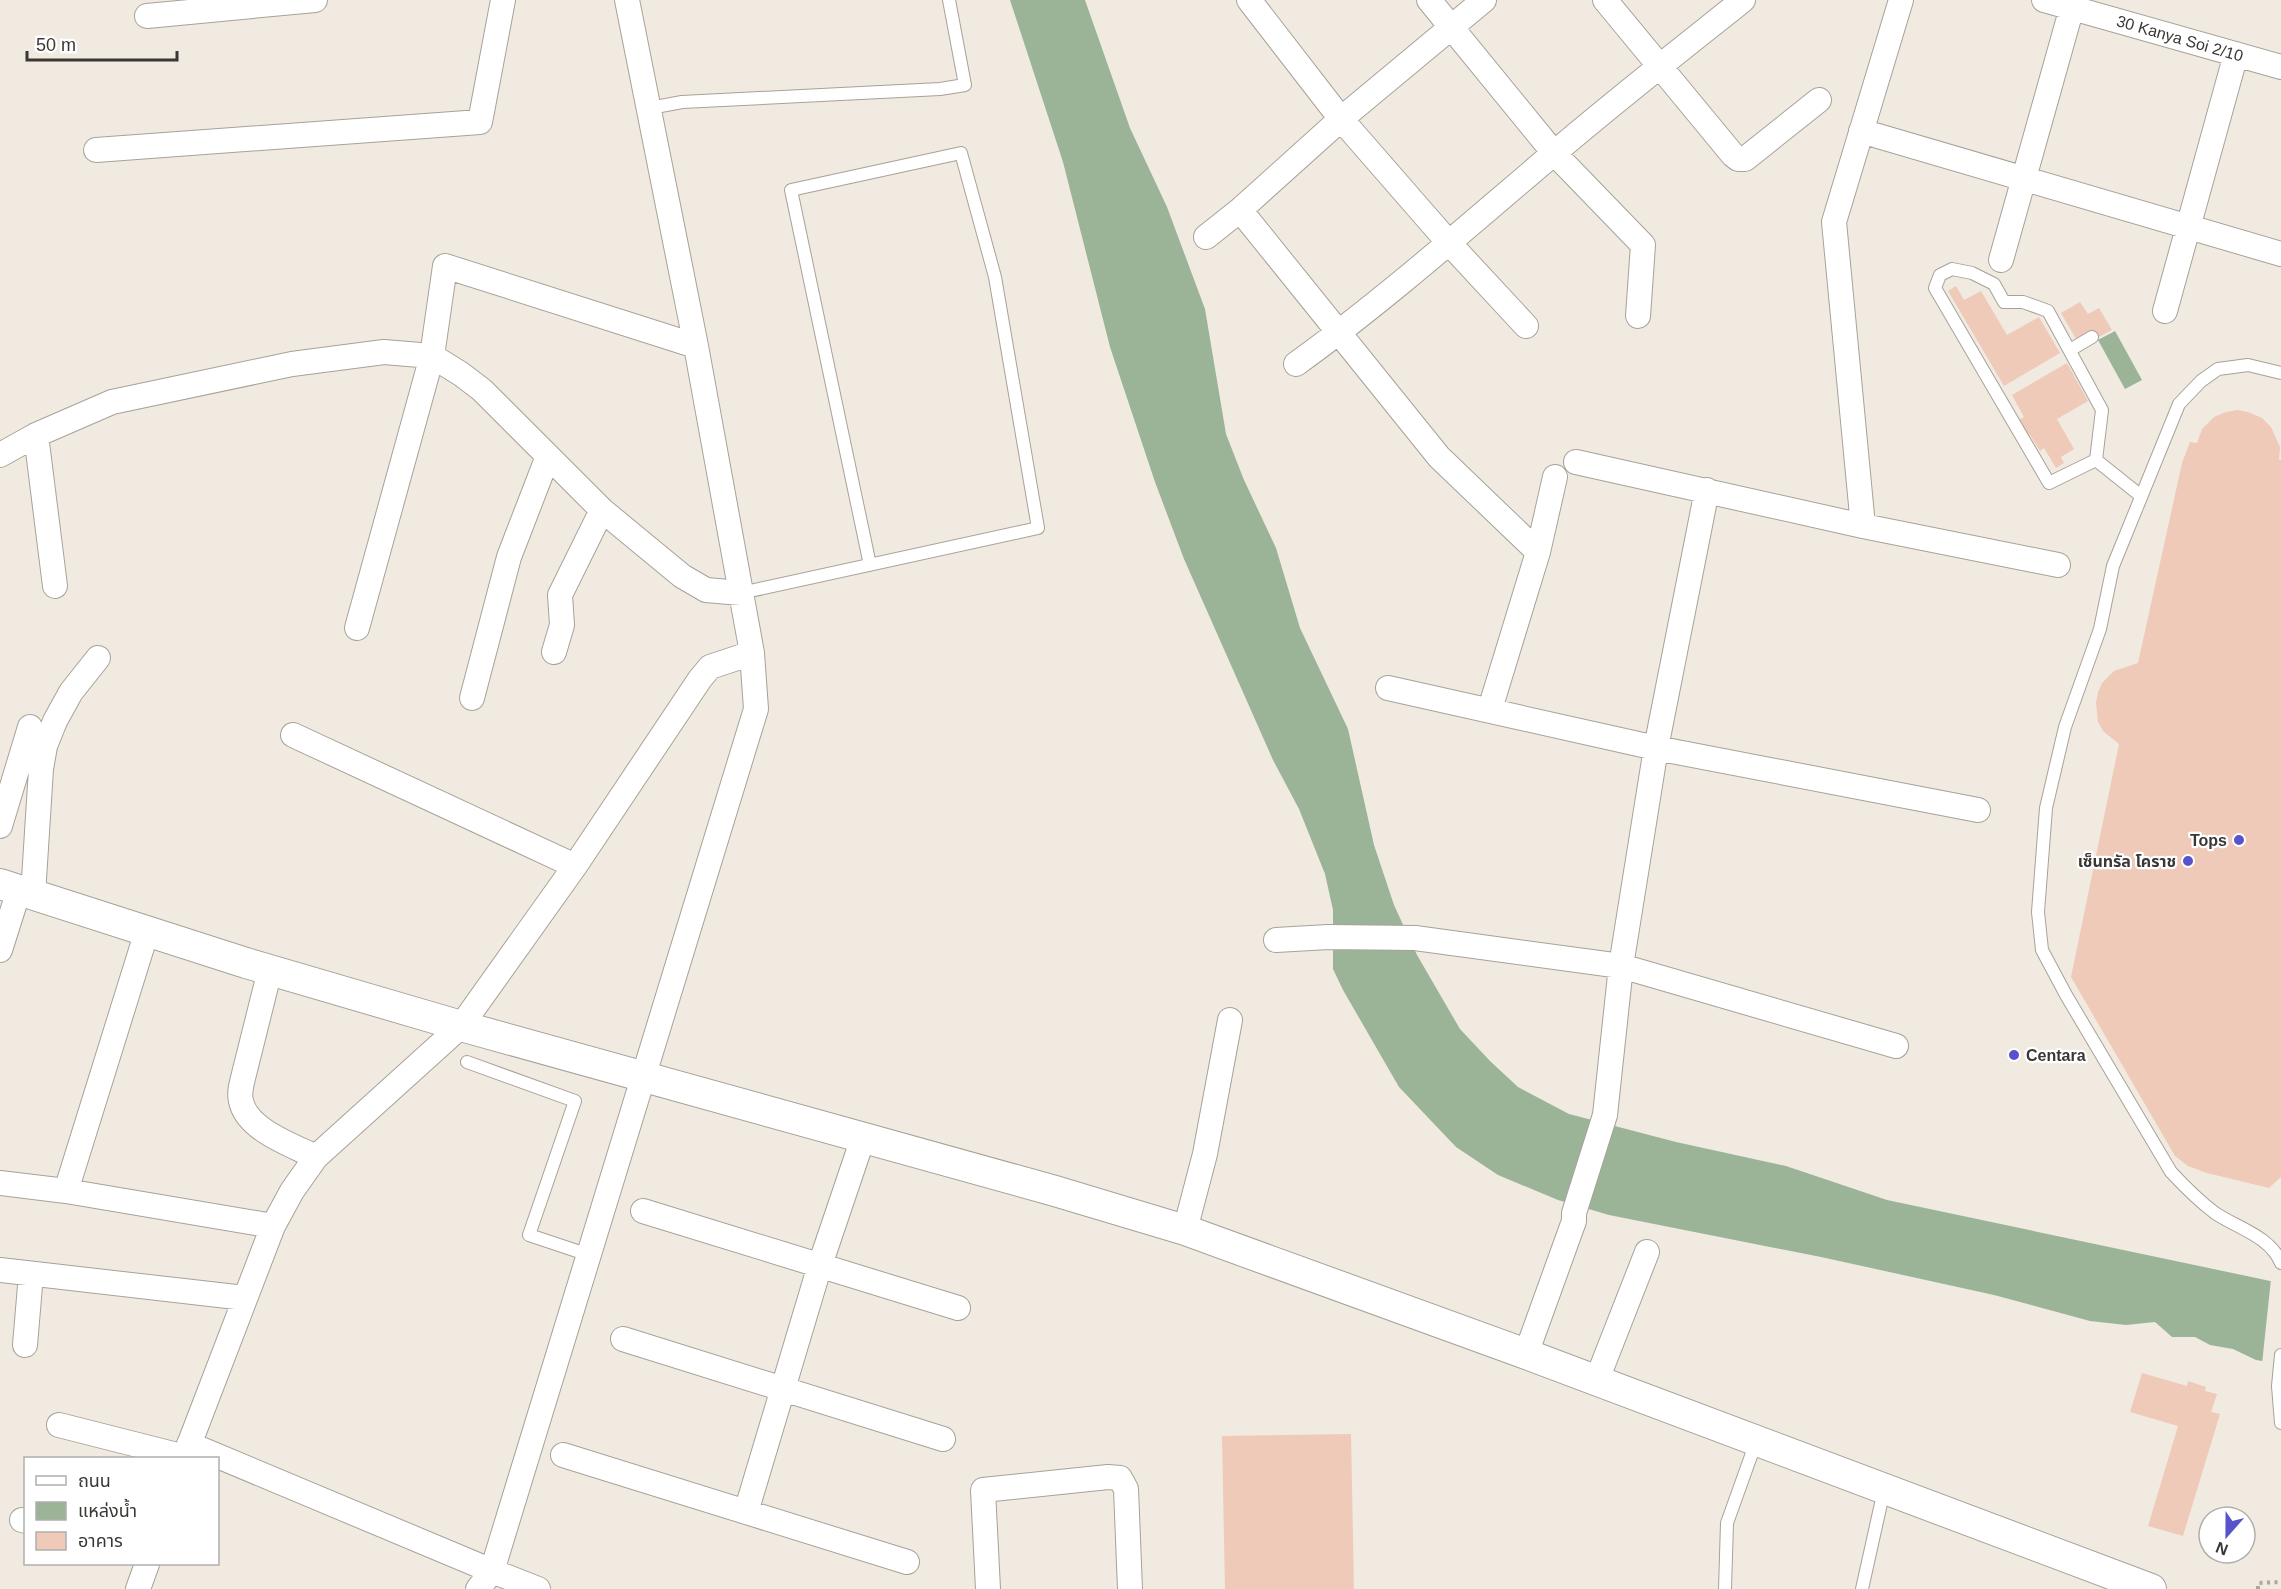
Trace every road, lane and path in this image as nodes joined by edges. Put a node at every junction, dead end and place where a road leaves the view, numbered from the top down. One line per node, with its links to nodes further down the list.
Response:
1 (315, 0): 13 (street)
2 (503, 0): 22 (street)
3 (627, 0): 19 (street)
4 (949, 0): 19 (lane)
5 (1249, 0): 20 (street)
6 (1429, 0): 14 (street)
7 (1484, 0): 14 (street)
8 (1605, 0): 16 (street)
9 (1743, 0): 16 (street)
10 (1901, 0): 21 (street)
11 (2044, 0): 12 (street, 30 Kanya Soi 2/10)
12 (2073, 4): 15 (street, 30 Kanya Soi 2/10); 24 (street)
13 (147, 16)
14 (1450, 27): 20 (street); 23 (street)
15 (2236, 54): 17 (street, 30 Kanya Soi 2/10); 26 (street)
16 (1659, 66): 18 (street); 23 (street)
17 (2281, 67)
18 (1819, 100)
19 (650, 108): 36 (street)
20 (1341, 119): 25 (street); 28 (street)
21 (1861, 131): 24 (street); 50 (street)
22 (96, 150)
23 (1554, 153): 28 (street); 32 (street)
24 (2024, 179): 26 (street); 30 (street)
25 (1240, 210): 27 (street); 34 (street)
26 (2188, 227): 29 (street); 31 (street)
27 (1206, 237)
28 (1449, 243): 33 (street); 34 (street)
29 (2281, 254)
30 (2001, 260)
31 (2165, 311)
32 (1638, 316)
33 (1526, 326)
34 (1339, 333): 39 (street); 51 (street)
35 (2092, 338): 37 (lane)
36 (696, 346): 38 (street); 55 (street)
37 (2070, 350): 44 (lane); 44 (lane)
38 (432, 356): 41 (street); 43 (street); 56 (street)
39 (1296, 364)
40 (2281, 373): 48 (lane)
41 (36, 435): 42 (street); 54 (street)
42 (0, 455)
43 (548, 456): 49 (street); 61 (street)
44 (2096, 460): 48 (lane)
45 (1576, 462): 47 (street)
46 (1555, 477): 51 (street)
47 (1707, 490): 50 (street); 65 (street)
48 (2141, 496): 89 (lane)
49 (602, 510): 55 (street); 57 (street)
50 (1863, 526): 53 (street)
51 (1538, 552): 62 (street)
52 (870, 565): 52 (lane); 55 (lane)
53 (2058, 565)
54 (55, 586)
55 (741, 593): 58 (street)
56 (357, 628)
57 (554, 652)
58 (752, 653): 68 (street); 79 (street)
59 (98, 657): 69 (street)
60 (1388, 688): 62 (street)
61 (472, 698)
62 (1490, 709): 65 (street)
63 (30, 727): 67 (street)
64 (293, 735): 68 (street)
65 (1656, 748): 66 (street); 73 (street)
66 (1978, 810)
67 (0, 826)
68 (575, 866): 76 (street)
69 (17, 890): 70 (street); 72 (street)
70 (147, 931): 74 (street); 83 (street)
71 (1276, 940): 73 (street)
72 (0, 950)
73 (1621, 966): 77 (street); 97 (street)
74 (270, 970): 76 (street); 81 (street)
75 (1230, 1020): 86 (street)
76 (461, 1026): 79 (street); 81 (street)
77 (1896, 1046)
78 (467, 1062): 88 (lane)
79 (644, 1075): 80 (street); 88 (street)
80 (863, 1138): 86 (street); 90 (street)
81 (316, 1157): 85 (street)
82 (0, 1183): 83 (street)
83 (66, 1191): 85 (street)
84 (643, 1211): 90 (street)
85 (273, 1226): 93 (street)
86 (1185, 1230): 97 (street)
87 (1647, 1252): 99 (street)
88 (588, 1256): 112 (street)
89 (2281, 1263)
90 (820, 1265): 94 (street); 100 (street)
91 (0, 1270): 92 (street)
92 (31, 1274): 93 (street); 96 (street)
93 (245, 1298): 105 (street)
94 (958, 1308)
95 (623, 1339): 100 (street)
96 (26, 1345)
97 (1526, 1354): 99 (street)
98 (2281, 1355): 101 (lane)
99 (1596, 1382): 104 (street)
100 (783, 1389): 103 (street); 109 (street)
101 (2281, 1423)
102 (58, 1425): 105 (street)
103 (944, 1439)
104 (1756, 1442): 108 (street); 119 (lane)
105 (186, 1453)
106 (563, 1455): 109 (street)
107 (219, 1467): 112 (street)
108 (1884, 1490): 120 (lane); 121 (street)
109 (746, 1512): 110 (street)
110 (907, 1562)
111 (146, 1565): 115 (street)
112 (485, 1580): 116 (street)
113 (2281, 1582): 114 (path)
114 (2258, 1586)
115 (138, 1589)
116 (538, 1589)
117 (988, 1589): 118 (street)
118 (1130, 1589)
119 (1725, 1589)
120 (1862, 1589)
121 (2151, 1589)

